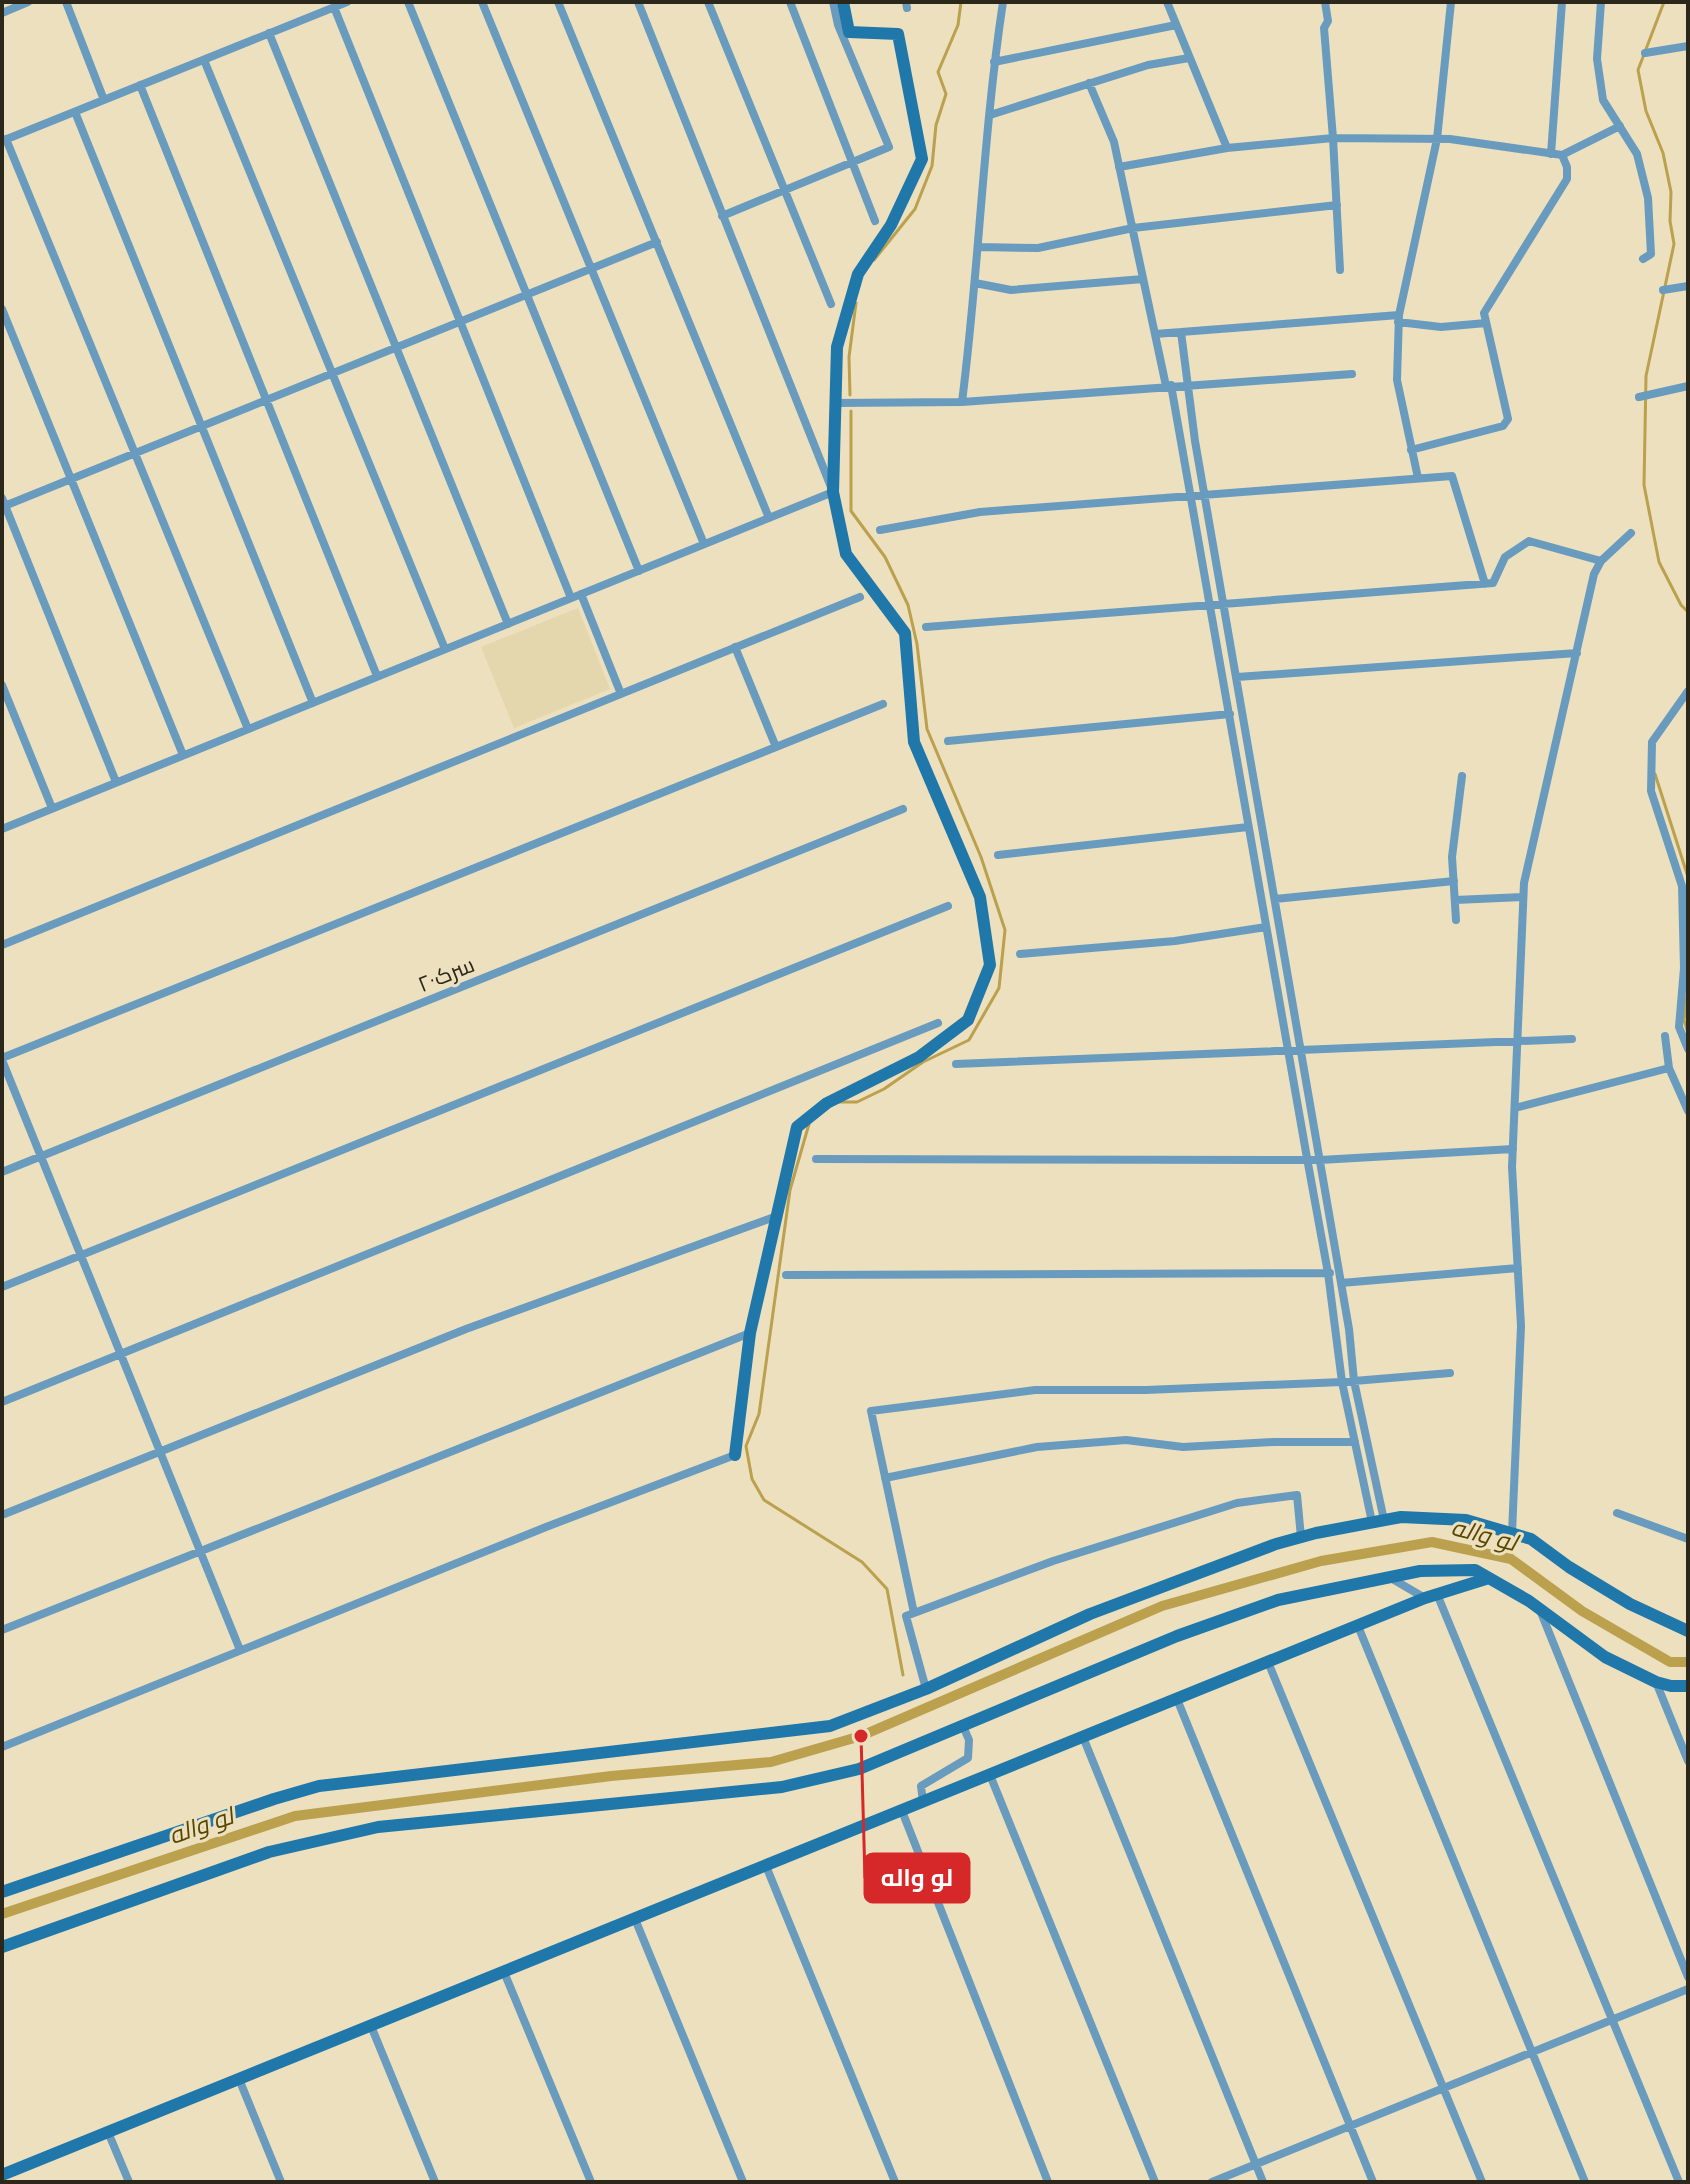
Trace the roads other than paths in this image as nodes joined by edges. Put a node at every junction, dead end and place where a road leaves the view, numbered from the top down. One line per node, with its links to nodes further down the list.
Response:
1 (28, 2): 19 (street)
2 (66, 2): 29 (street)
3 (347, 2): 18 (street)
4 (408, 2): 55 (street)
5 (482, 2): 49 (street)
6 (558, 2): 46 (street)
7 (638, 2): 43 (street)
8 (708, 2): 41 (street)
9 (790, 2): 39 (street)
10 (833, 2): 39 (street)
11 (843, 2): 72 (street)
12 (1003, 2): 26 (street)
13 (1167, 2): 20 (street)
14 (1325, 2): 33 (street)
15 (1451, 2): 34 (street)
16 (1562, 2): 37 (street)
17 (1601, 2): 32 (street)
18 (334, 7): 21 (street); 59 (street)
19 (2, 13)
20 (1176, 25): 24 (street); 26 (street)
21 (269, 33): 25 (street); 63 (street)
22 (1688, 46): 23 (street)
23 (1645, 53)
24 (1189, 58): 27 (street); 36 (street)
25 (204, 60): 28 (street); 64 (street)
26 (994, 62): 31 (street)
27 (1089, 83): 31 (street); 40 (street)
28 (140, 85): 29 (street); 70 (street)
29 (104, 100): 30 (street)
30 (75, 112): 35 (street); 73 (street)
31 (990, 115): 47 (street)
32 (1620, 126): 38 (street); 48 (street)
33 (1333, 138): 34 (street); 36 (street); 42 (street)
34 (1437, 139): 37 (street); 58 (street)
35 (4, 140): 75 (street)
36 (1227, 148): 40 (street)
37 (1551, 154): 38 (street)
38 (1562, 155): 60 (street)
39 (852, 163): 41 (street); 44 (street)
40 (1119, 167): 45 (street)
41 (786, 190): 43 (street); 56 (street)
42 (1337, 205): 45 (street); 50 (street)
43 (722, 216): 78 (street)
44 (875, 221)
45 (1133, 228): 47 (street); 51 (street)
46 (657, 242): 49 (street); 82 (street)
47 (979, 247): 52 (street)
48 (1643, 259)
49 (591, 269): 55 (street); 85 (street)
50 (1340, 270)
51 (1143, 279): 52 (street); 62 (street)
52 (975, 283): 71 (street)
53 (1688, 286): 54 (street)
54 (1663, 290)
55 (527, 295): 59 (street); 87 (street)
56 (831, 304)
57 (2, 309): 77 (street)
58 (1398, 318): 60 (street); 61 (street); 74 (street)
59 (460, 322): 63 (street); 89 (street)
60 (1486, 323): 74 (street)
61 (1181, 332): 62 (street); 66 (street)
62 (1155, 334): 67 (street)
63 (396, 348): 64 (street); 93 (street)
64 (332, 374): 70 (street); 96 (street)
65 (1352, 374): 66 (street)
66 (1188, 384): 67 (street); 79 (street)
67 (1169, 386): 71 (street); 80 (street)
68 (1688, 386): 69 (street)
69 (1639, 397)
70 (267, 400): 73 (street); 98 (street)
71 (962, 402): 72 (street)
72 (835, 403): 78 (street)
73 (202, 427): 75 (street); 103 (street)
74 (1411, 450): 76 (street)
75 (135, 453): 77 (street); 106 (street)
76 (1418, 478): 79 (street); 88 (street)
77 (71, 479): 81 (street); 109 (street)
78 (833, 492): 82 (street); 146 (street)
79 (1206, 496): 80 (street); 91 (street)
80 (1191, 497): 83 (street); 92 (street)
81 (3, 504): 111 (street)
82 (769, 518): 85 (street)
83 (880, 530)
84 (1631, 533): 86 (street)
85 (704, 544): 87 (street)
86 (1601, 561): 88 (street); 97 (street)
87 (639, 571): 89 (street)
88 (1485, 584): 91 (street)
89 (576, 596): 93 (street); 102 (street)
90 (860, 597): 95 (street)
91 (1224, 604): 92 (street); 99 (street)
92 (1209, 605): 94 (street); 105 (street)
93 (508, 624): 96 (street)
94 (926, 627)
95 (735, 647): 102 (street); 108 (street)
96 (445, 649): 98 (street)
97 (1577, 653): 99 (street); 119 (street)
98 (377, 676): 103 (street)
99 (1237, 677): 120 (street)
100 (2, 685): 112 (street)
101 (1688, 691): 118 (street)
102 (621, 694): 125 (street)
103 (313, 703): 106 (street)
104 (883, 704): 108 (street)
105 (1230, 714): 107 (street); 114 (street)
106 (248, 729): 109 (street)
107 (948, 741)
108 (776, 747): 135 (street)
109 (183, 755): 111 (street)
110 (1462, 776): 117 (street)
111 (116, 782): 112 (street)
112 (52, 808): 115 (street)
113 (903, 809): 141 (street, سرک۲۰)
114 (1248, 827): 116 (street); 124 (street)
115 (2, 829)
116 (998, 855)
117 (1454, 881): 120 (street); 121 (street)
118 (1685, 886): 127 (street)
119 (1523, 897): 121 (street); 131 (street)
120 (1275, 899): 133 (street)
121 (1455, 900): 123 (street)
122 (948, 906): 147 (street)
123 (1456, 920)
124 (1266, 927): 126 (street); 132 (street)
125 (2, 945)
126 (1020, 954)
127 (1686, 968): 134 (street)
128 (938, 1023): 154 (street)
129 (1665, 1036): 137 (street)
130 (1572, 1039): 131 (street)
131 (1518, 1040): 133 (street); 138 (street)
132 (1288, 1049): 133 (street); 136 (street); 142 (street)
133 (1301, 1049): 144 (street)
134 (1688, 1049)
135 (2, 1059): 141 (street)
136 (956, 1064)
137 (1669, 1068): 138 (street); 139 (street)
138 (1515, 1108): 140 (street)
139 (1688, 1111)
140 (1513, 1149): 144 (street); 148 (street)
141 (41, 1156): 145 (street, سرک۲۰); 147 (street)
142 (1307, 1158): 143 (street); 144 (street); 149 (street)
143 (816, 1159)
144 (1320, 1160): 151 (street)
145 (2, 1172)
146 (777, 1216): 153 (street); 160 (street)
147 (81, 1255): 152 (street); 154 (street)
148 (1518, 1268): 151 (street); 166 (street)
149 (1328, 1273): 150 (street); 151 (street); 157 (street)
150 (786, 1275)
151 (1340, 1278): 156 (street)
152 (2, 1287)
153 (750, 1333): 161 (street); 169 (street)
154 (120, 1353): 158 (street); 160 (street)
155 (1450, 1373): 156 (street)
156 (1354, 1381): 157 (street); 165 (street)
157 (1342, 1382): 159 (street); 162 (street)
158 (2, 1402)
159 (1355, 1442): 162 (street); 165 (street)
160 (160, 1452): 164 (street); 169 (street)
161 (735, 1455): 178 (street)
162 (885, 1478): 174 (street)
163 (1617, 1513): 168 (street)
164 (2, 1515)
165 (1378, 1521): 166 (street); 167 (street)
166 (1512, 1533): 177 (street)
167 (1301, 1537): 174 (street); 182 (street)
168 (1688, 1539)
169 (200, 1550): 176 (street); 178 (street)
170 (1389, 1577): 171 (street); 172 (street); 184 (street)
171 (1489, 1578): 172 (street); 173 (street)
172 (1434, 1599): 175 (street); 198 (street)
173 (1540, 1609): 180 (street); 196 (street)
174 (914, 1613): 182 (street)
175 (1358, 1626): 179 (street); 200 (street)
176 (2, 1630)
177 (1688, 1631)
178 (240, 1650): 186 (street)
179 (1268, 1662): 183 (street); 202 (street)
180 (1656, 1682): 181 (street); 187 (street)
181 (1688, 1686)
182 (926, 1689): 192 (street)
183 (1177, 1699): 185 (street); 203 (street)
184 (963, 1726): 189 (street); 194 (street)
185 (1083, 1737): 188 (street); 205 (street)
186 (2, 1747)
187 (1688, 1761)
188 (990, 1775): 189 (street); 214 (street)
189 (923, 1802): 190 (street)
190 (902, 1811): 191 (street); 213 (street)
191 (766, 1866): 193 (street); 212 (street)
192 (2, 1892)
193 (635, 1919): 195 (street); 211 (street)
194 (2, 1947)
195 (504, 1972): 199 (street); 210 (street)
196 (1688, 1977)
197 (1688, 1989): 198 (street)
198 (1611, 2020): 200 (street); 220 (street)
199 (371, 2026): 201 (street); 209 (street)
200 (1532, 2052): 202 (street); 219 (street)
201 (239, 2079): 204 (street); 208 (street)
202 (1443, 2088): 203 (street); 218 (street)
203 (1350, 2126): 205 (street); 217 (street)
204 (108, 2132): 206 (street); 207 (street)
205 (1256, 2164): 215 (street); 216 (street)
206 (2, 2175)
207 (129, 2182)
208 (281, 2182)
209 (435, 2182)
210 (591, 2182)
211 (743, 2182)
212 (895, 2182)
213 (1048, 2182)
214 (1155, 2182)
215 (1212, 2182)
216 (1263, 2182)
217 (1373, 2182)
218 (1482, 2182)
219 (1585, 2182)
220 (1679, 2182)

